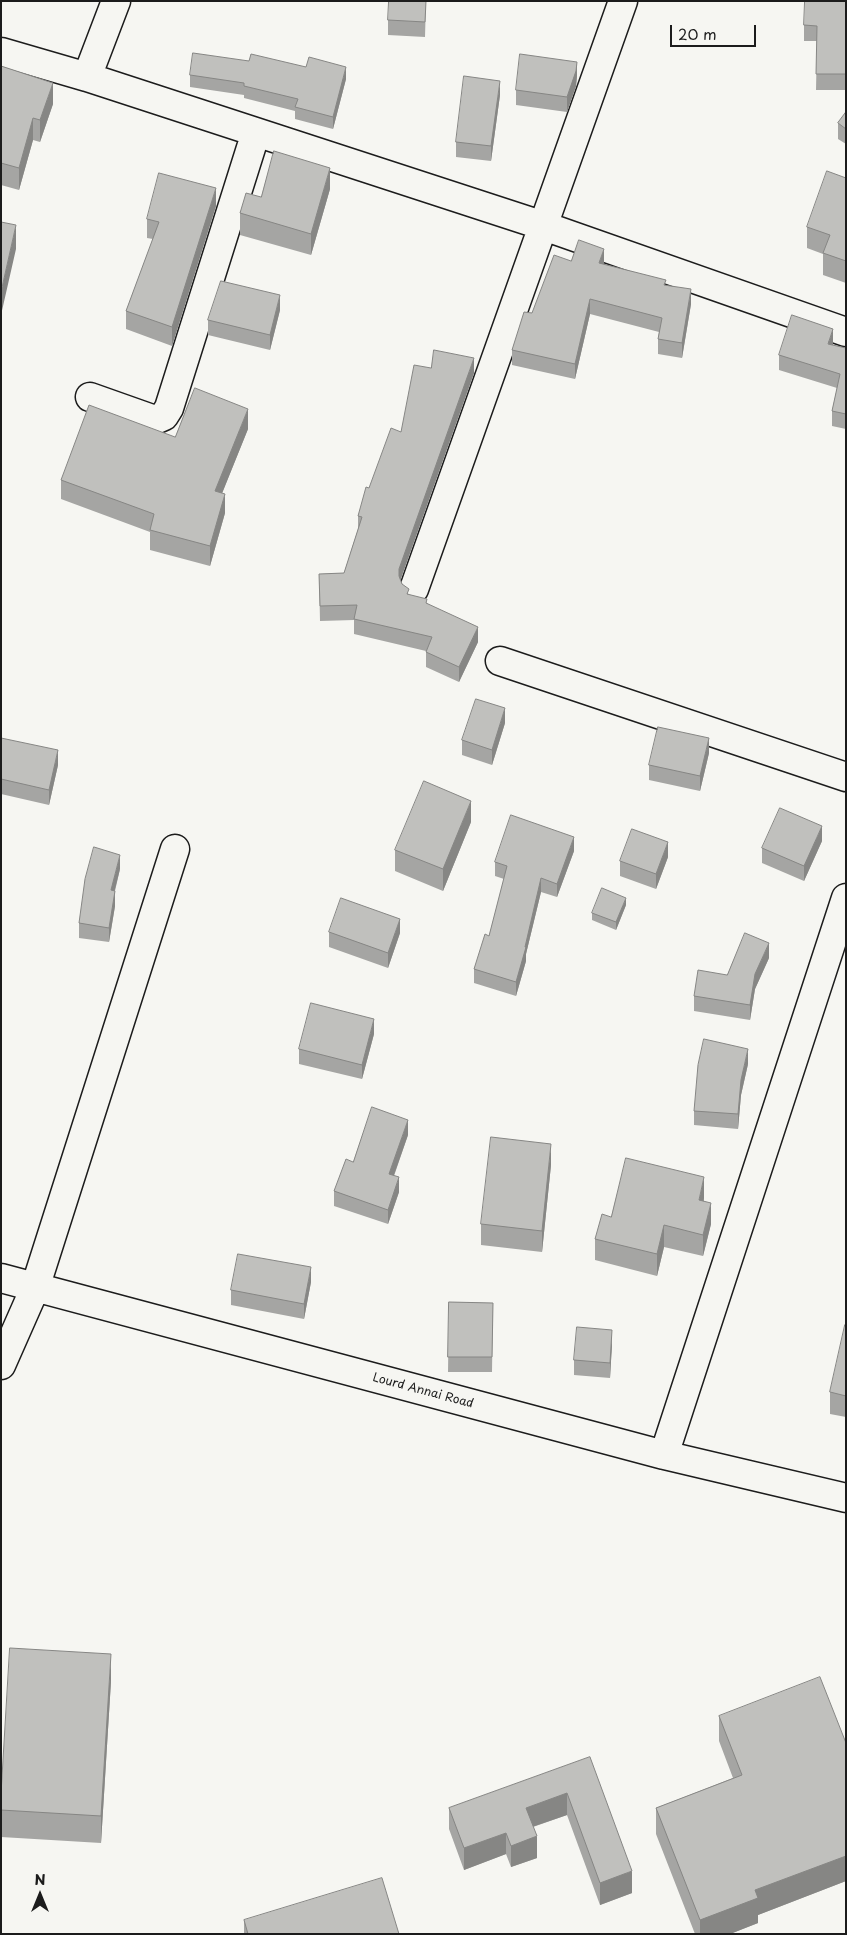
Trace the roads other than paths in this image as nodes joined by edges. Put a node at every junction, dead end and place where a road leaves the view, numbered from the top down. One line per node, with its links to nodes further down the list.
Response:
1 (116, 1): 4 (street)
2 (623, 1): 6 (street)
3 (1, 52): 4 (street)
4 (87, 77): 5 (street)
5 (256, 132): 6 (street); 8 (street)
6 (544, 226): 7 (street); 9 (street)
7 (846, 332)
8 (90, 397)
9 (414, 589)
10 (500, 661): 11 (street)
11 (846, 777)
12 (175, 849): 15 (street)
13 (846, 898): 17 (street)
14 (1, 1278): 15 (street, Lourd Annai Road)
15 (35, 1288): 16 (street); 17 (street, Lourd Annai Road)
16 (1, 1365)
17 (664, 1455): 18 (street, Lourd Annai Road)
18 (846, 1498)

